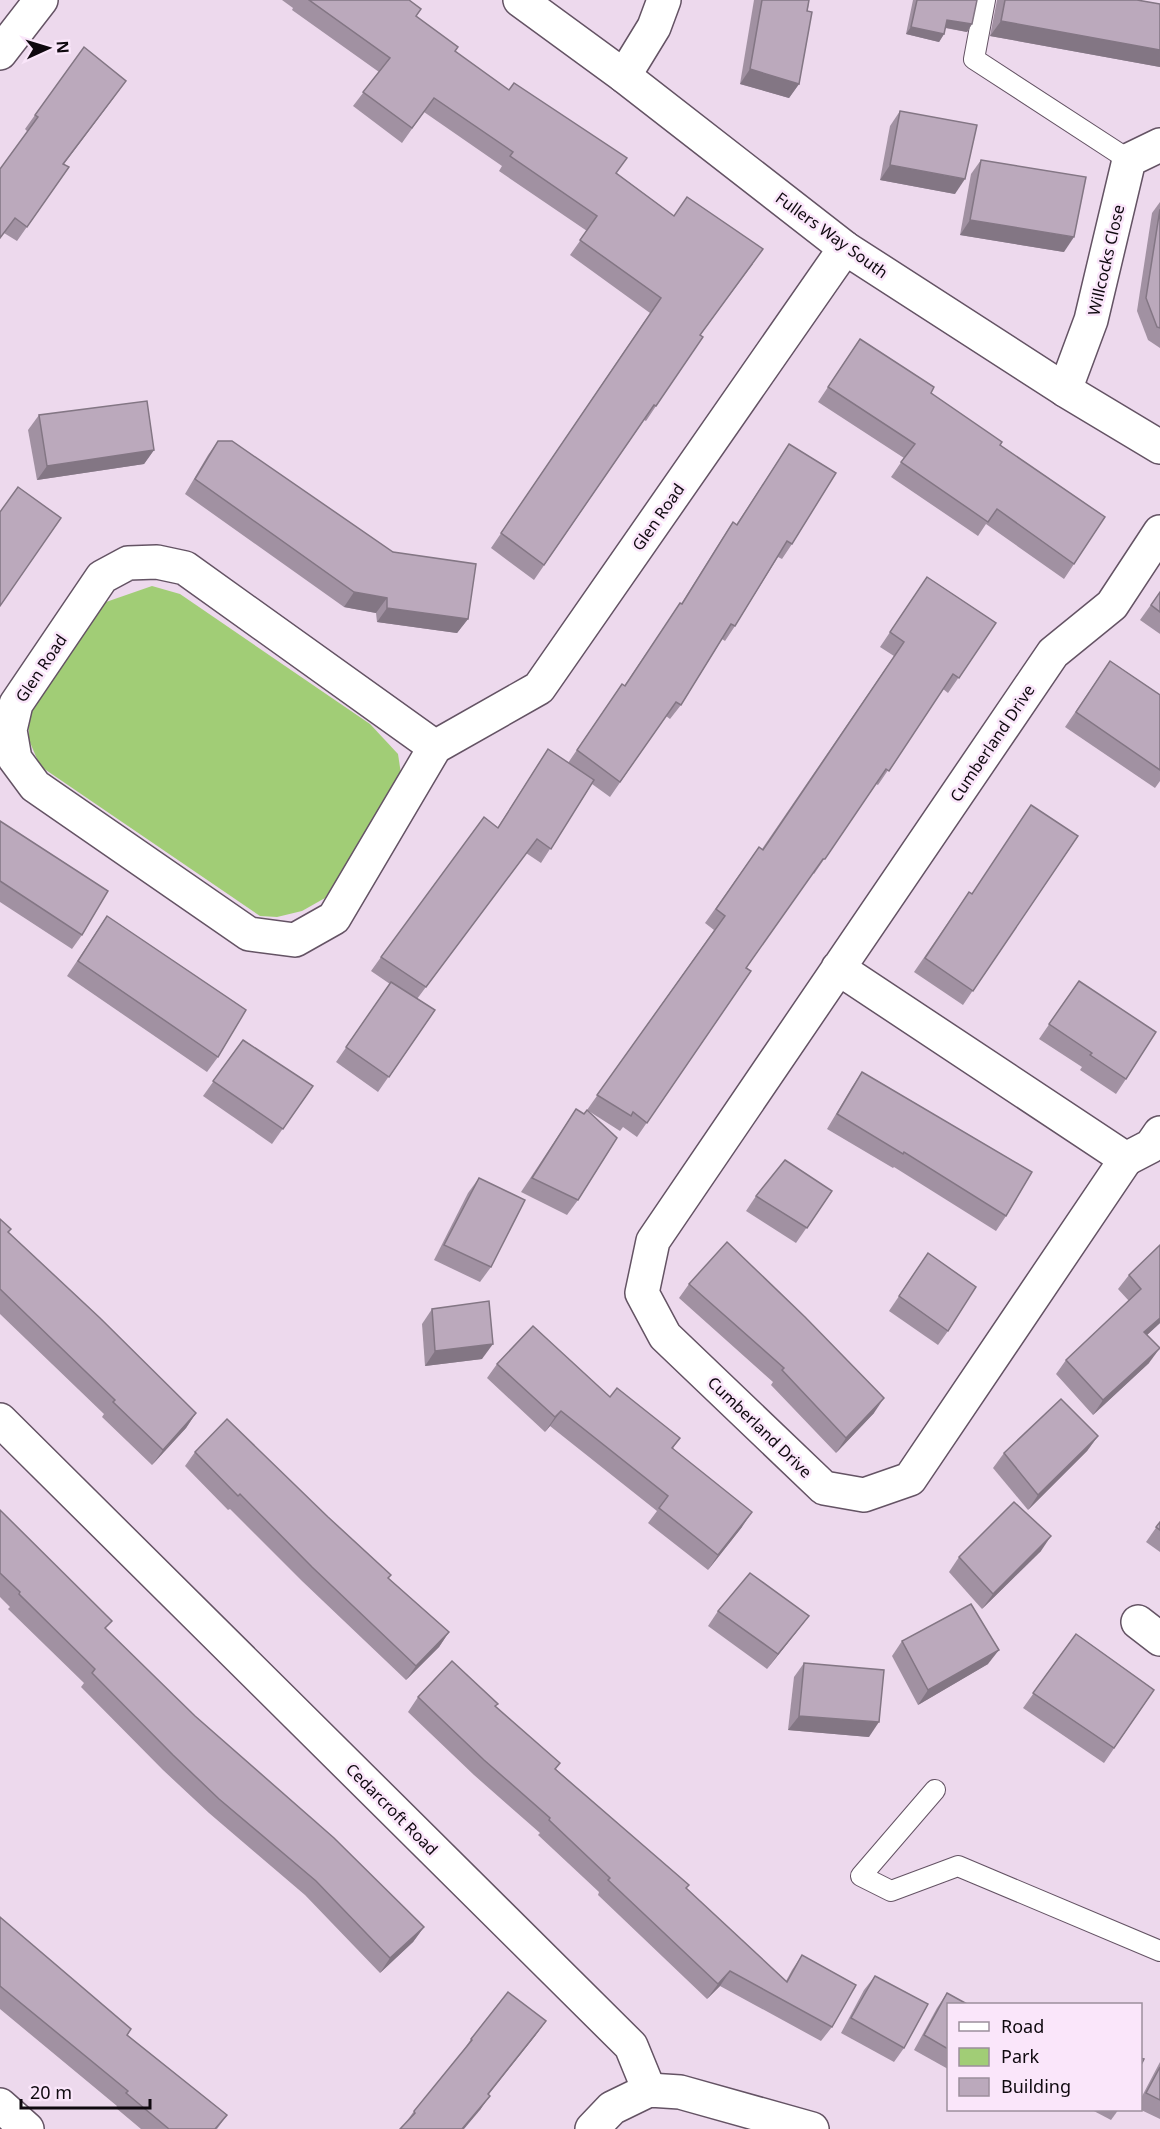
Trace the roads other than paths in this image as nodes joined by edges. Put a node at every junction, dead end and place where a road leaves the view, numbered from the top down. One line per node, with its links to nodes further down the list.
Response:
1 (520, 0): 6 (street, Fullers Way South)
2 (664, 0): 6 (street)
3 (984, 0): 8 (lane)
4 (31, 4): 5 (street)
5 (0, 53)
6 (624, 76): 9 (street, Fullers Way South)
7 (1160, 145): 8 (street)
8 (1129, 160): 10 (street, Willcocks Close)
9 (845, 248): 10 (street, Fullers Way South); 13 (street, Glen Road)
10 (1065, 390): 11 (street, Fullers Way South)
11 (1160, 447)
12 (1160, 532): 14 (street, Cumberland Drive)
13 (435, 747): 13 (street, Glen Road)
14 (838, 968): 16 (street); 16 (street, Cumberland Drive)
15 (1160, 1133): 16 (street, Cumberland Drive)
16 (1126, 1159)
17 (0, 1420): 20 (street, Cedarcroft Road)
18 (935, 1790): 19 (lane)
19 (1160, 1951)
20 (649, 2090): 23 (street); 24 (street)
21 (0, 2105): 22 (street)
22 (27, 2129)
23 (592, 2129)
24 (812, 2129)

